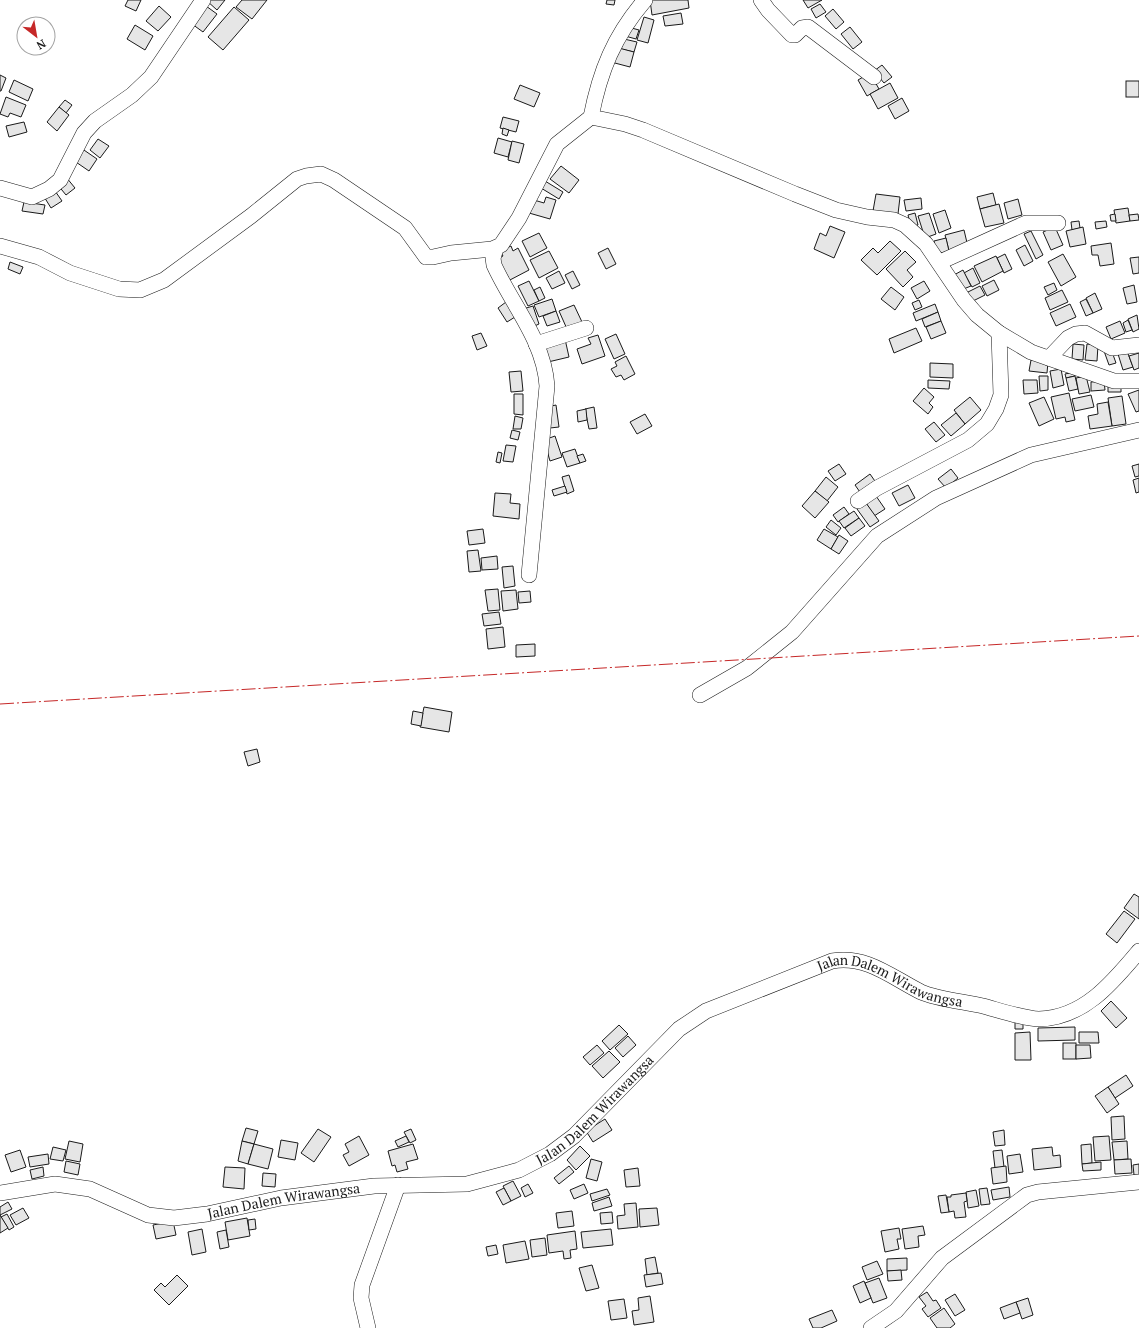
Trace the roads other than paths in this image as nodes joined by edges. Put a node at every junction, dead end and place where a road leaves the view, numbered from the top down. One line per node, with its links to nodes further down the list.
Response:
1 (203, 0): 6 (street)
2 (644, 0): 5 (street)
3 (761, 0): 4 (street)
4 (874, 77)
5 (591, 117): 9 (street); 10 (street)
6 (0, 188)
7 (1058, 223): 10 (street)
8 (0, 246): 9 (street)
9 (496, 248): 13 (street)
10 (940, 262): 12 (street)
11 (586, 328): 13 (street)
12 (998, 333): 15 (street); 18 (street)
13 (536, 344): 19 (street)
14 (1139, 345): 15 (street)
15 (1048, 358): 16 (street)
16 (1139, 381)
17 (1139, 430): 20 (street)
18 (858, 501)
19 (529, 575)
20 (700, 695)
21 (1139, 951): 23 (street, Jalan Dalem Wirawangsa)
22 (1139, 1182): 26 (street)
23 (398, 1185): 24 (street, Jalan Dalem Wirawangsa); 25 (street)
24 (0, 1193)
25 (368, 1328)
26 (871, 1328)

